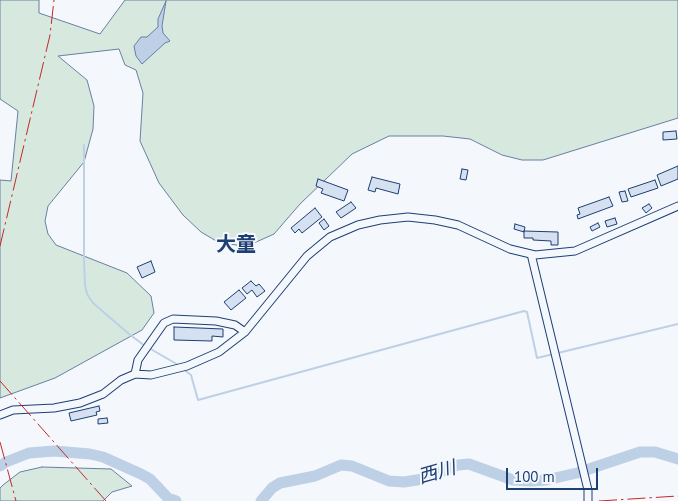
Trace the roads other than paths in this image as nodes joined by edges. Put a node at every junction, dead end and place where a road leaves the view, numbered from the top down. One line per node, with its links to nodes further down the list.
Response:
1 (678, 206): 2 (street)
2 (531, 254): 3 (street); 6 (street)
3 (245, 332): 4 (street); 4 (street)
4 (135, 374): 5 (street)
5 (0, 415)
6 (588, 501)

